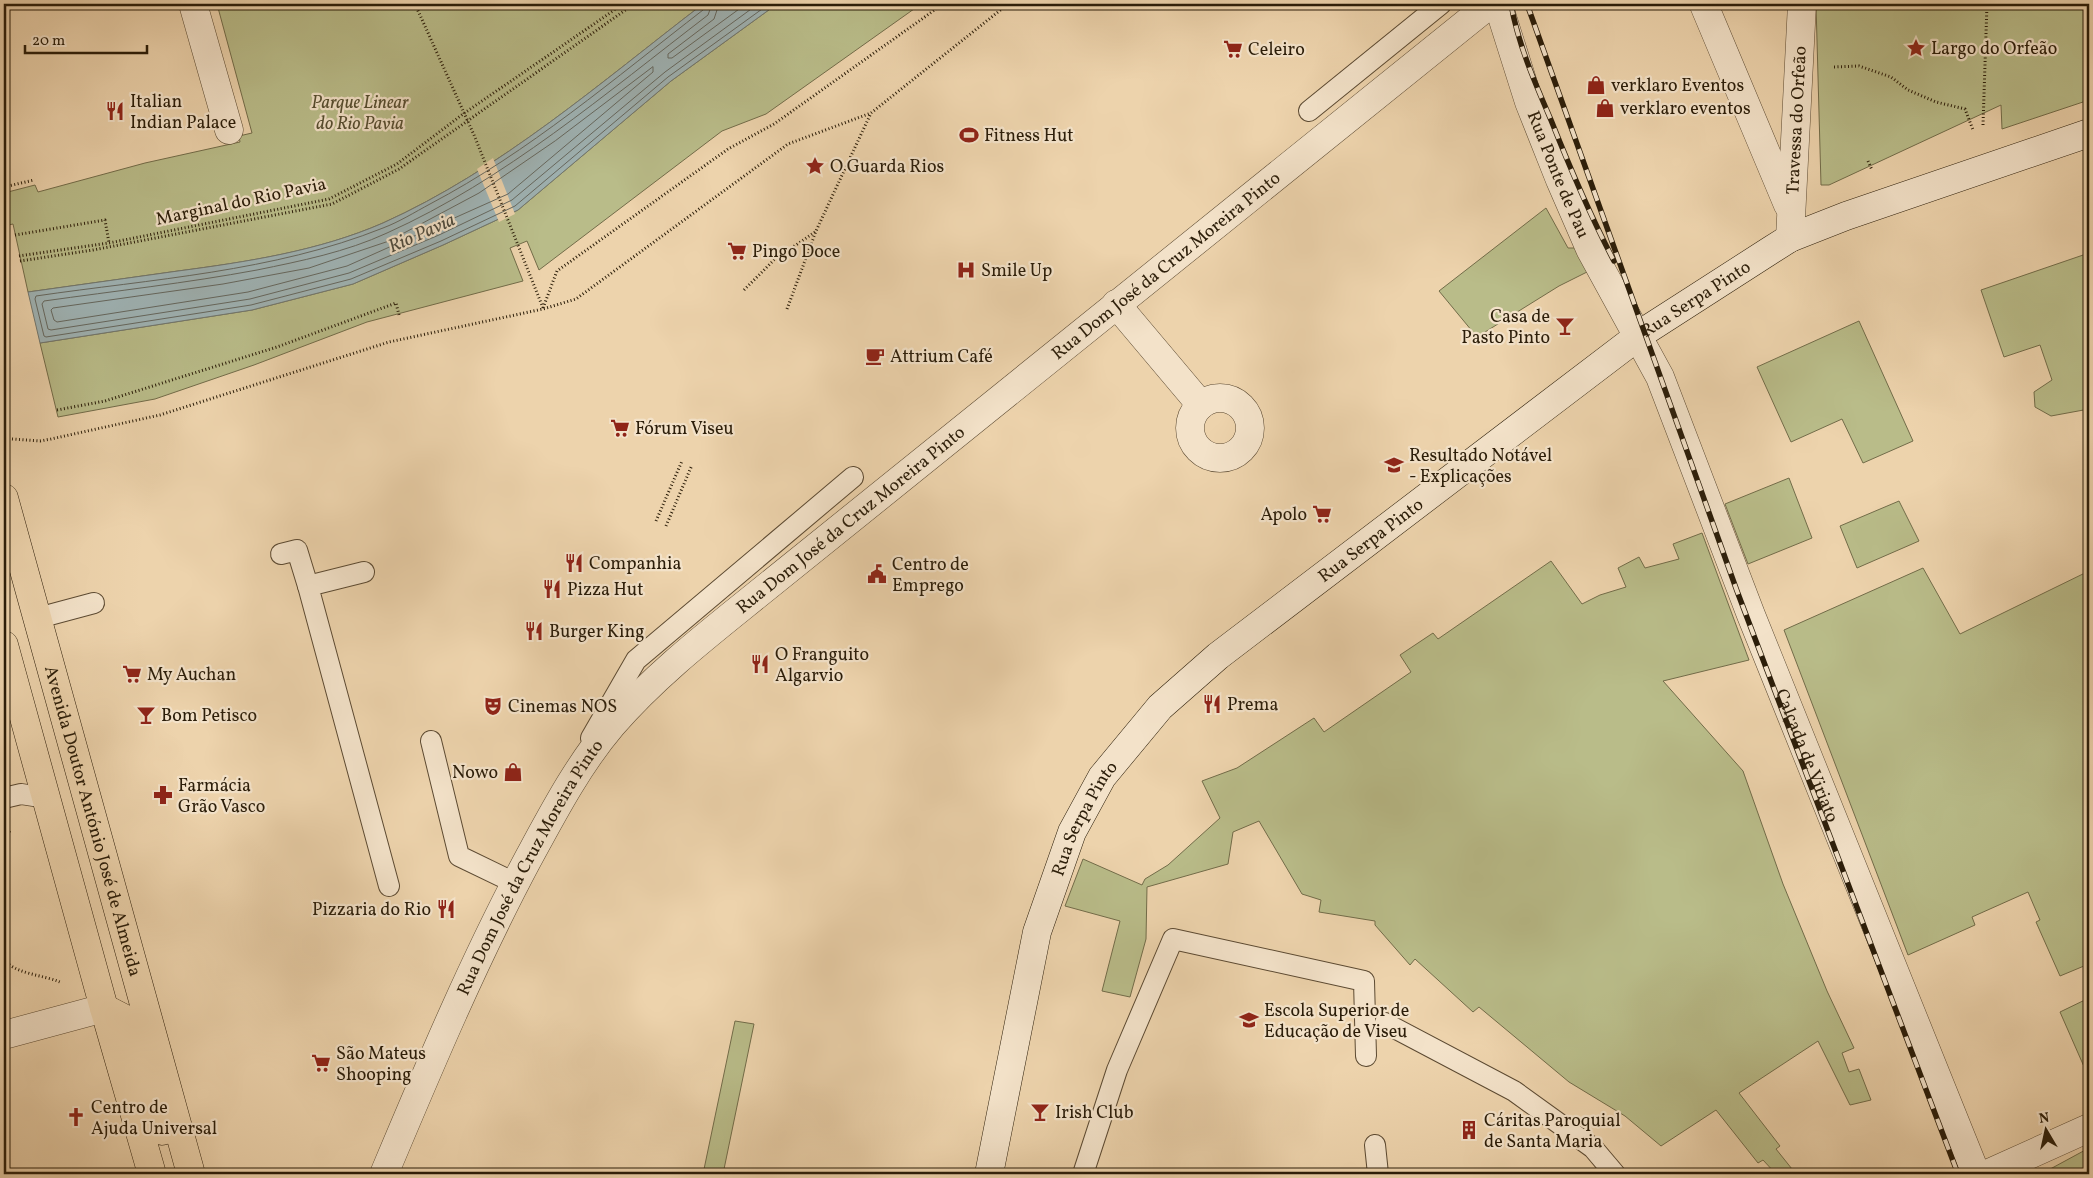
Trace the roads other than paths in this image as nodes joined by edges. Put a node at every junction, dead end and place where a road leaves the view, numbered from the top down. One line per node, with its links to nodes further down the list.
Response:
1 (193, 4): 8 (street)
2 (1440, 4): 7 (lane)
3 (1490, 4): 12 (street, Rua Dom José da Cruz Moreira Pinto)
4 (1498, 4): 13 (street, Rua Ponte de Pau)
5 (1802, 4): 10 (street, Travessa do Orfeão)
6 (1704, 5): 10 (street)
7 (1309, 111)
8 (228, 130)
9 (2089, 133): 11 (street, Rua Serpa Pinto)
10 (1791, 211): 11 (street, Travessa do Orfeão)
11 (1790, 238): 13 (street, Rua Serpa Pinto)
12 (1116, 304): 14 (street); 28 (street, Rua Dom José da Cruz Moreira Pinto)
13 (1638, 337): 41 (street, Rua Serpa Pinto); 45 (street, Calçada de Viriato)
14 (1201, 405)
15 (853, 477): 28 (lane)
16 (4, 498): 20 (main road, Avenida Doutor António José de Almeida)
17 (4, 539): 20 (main road)
18 (281, 554): 21 (lane)
19 (364, 572): 21 (lane)
20 (25, 576): 23 (main road, Avenida Doutor António José de Almeida)
21 (308, 586): 30 (lane)
22 (94, 603): 23 (lane)
23 (38, 618): 36 (main road, Avenida Doutor António José de Almeida)
24 (4, 645): 27 (main road)
25 (431, 741): 29 (lane)
26 (4, 798): 27 (lane)
27 (47, 798): 31 (main road)
28 (559, 802): 29 (street, Rua Dom José da Cruz Moreira Pinto)
29 (515, 883): 40 (street, Rua Dom José da Cruz Moreira Pinto)
30 (389, 886)
31 (104, 1008): 33 (street); 36 (main road); 38 (main road)
32 (1386, 1023): 44 (lane)
33 (4, 1035)
34 (1366, 1056): 42 (lane)
35 (2089, 1128): 46 (street)
36 (182, 1144): 39 (main road, Avenida Doutor António José de Almeida)
37 (1376, 1145): 43 (lane)
38 (152, 1174)
39 (191, 1174)
40 (384, 1174)
41 (989, 1174)
42 (1083, 1174)
43 (1378, 1174)
44 (1615, 1174)
45 (1976, 1174)
46 (1987, 1174)

